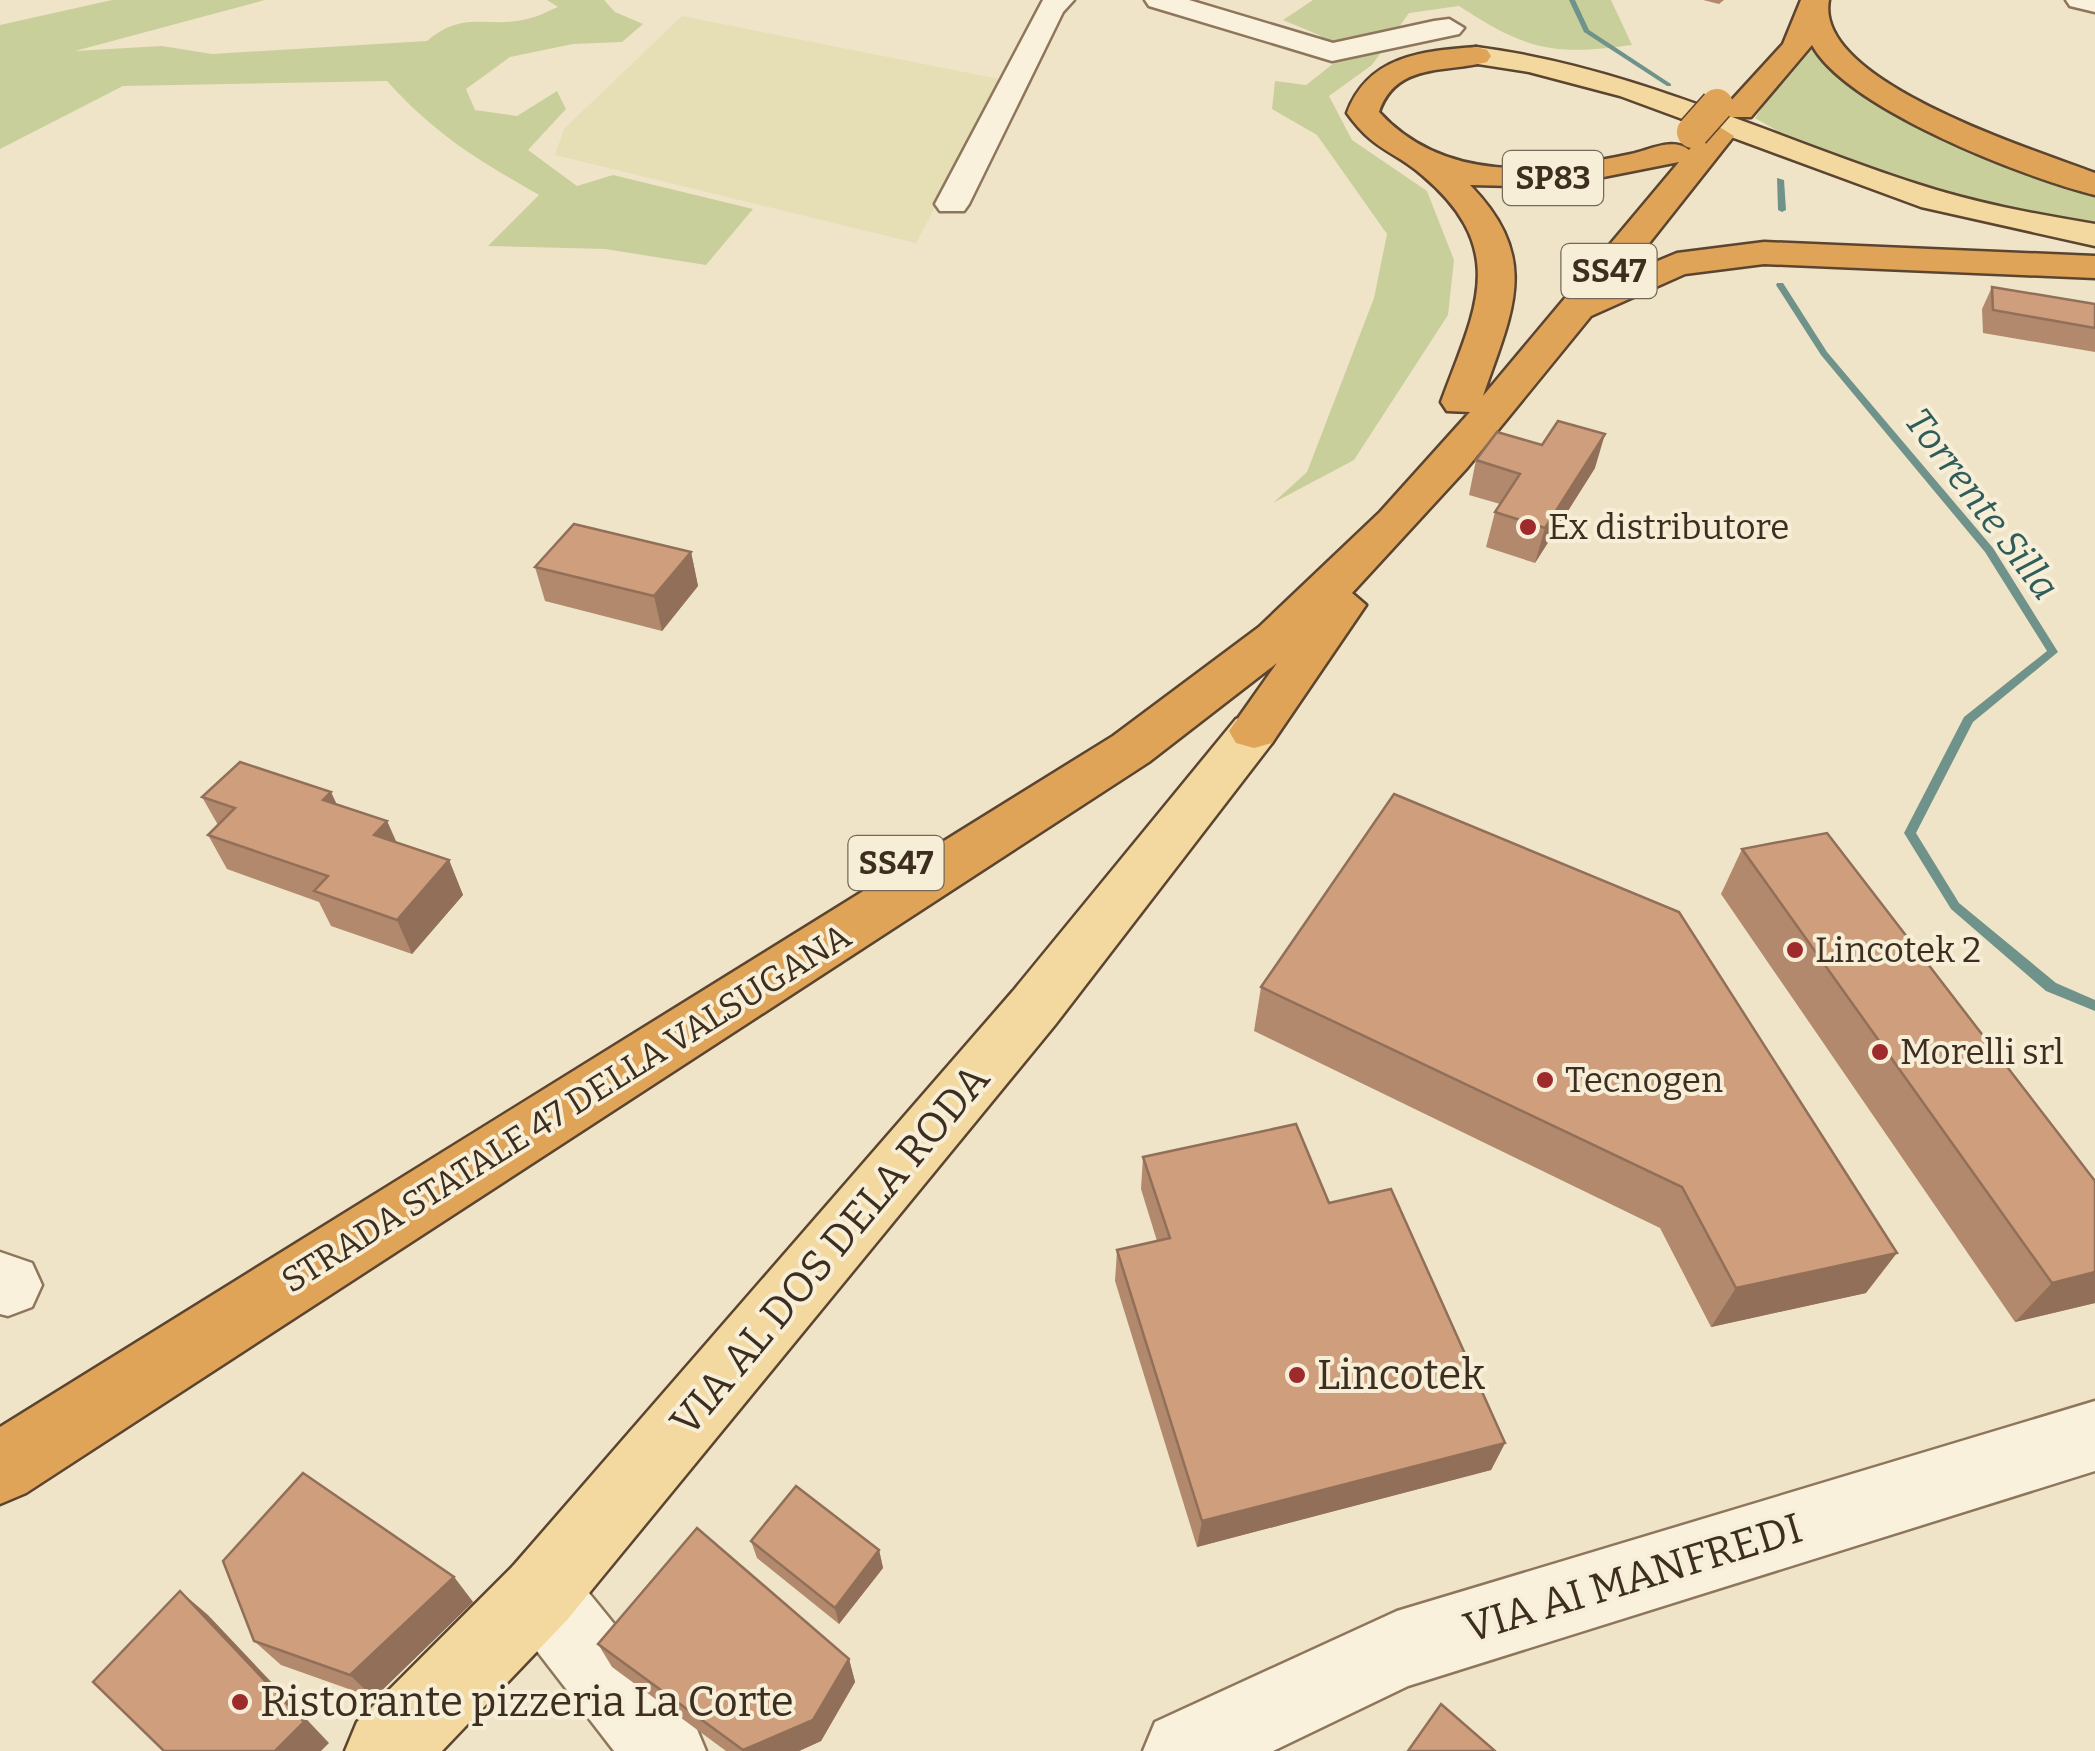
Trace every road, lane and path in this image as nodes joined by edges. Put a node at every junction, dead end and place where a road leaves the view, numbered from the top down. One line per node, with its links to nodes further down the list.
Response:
1 (1060, 0): 11 (street)
2 (1160, 0): 6 (street)
3 (2080, 0): 5 (street)
4 (1806, 3): 8 (highway, STRADA STATALE 47 DELLA VALSUGANA / SS47); 10 (highway)
5 (2095, 3)
6 (1445, 14): 7 (street)
7 (1476, 56): 9 (highway, SP83); 12 (main road, SP83)
8 (1708, 127): 9 (highway, SP83); 14 (highway, STRADA STATALE 47 DELLA VALSUGANA / SS47); 15 (highway, STRADA STATALE 47 DELLA VALSUGANA / SS47)
9 (1430, 164): 15 (highway)
10 (2095, 185)
11 (952, 204)
12 (2095, 235)
13 (2095, 267): 14 (highway)
14 (1577, 311): 16 (highway, STRADA STATALE 47 DELLA VALSUGANA / SS47)
15 (1461, 402): 18 (highway, STRADA STATALE 47 DELLA VALSUGANA / SS47)
16 (1400, 513): 17 (highway); 20 (highway, STRADA STATALE 47 DELLA VALSUGANA / SS47)
17 (1254, 731): 21 (main road, VIA AL DOS DELA RODA)
18 (0, 1432)
19 (2095, 1436): 24 (street, VIA AI MANFREDI)
20 (0, 1468)
21 (540, 1594): 22 (main road, VIA AL DOS DELA RODA); 23 (street)
22 (386, 1751)
23 (665, 1751)
24 (1184, 1751)

